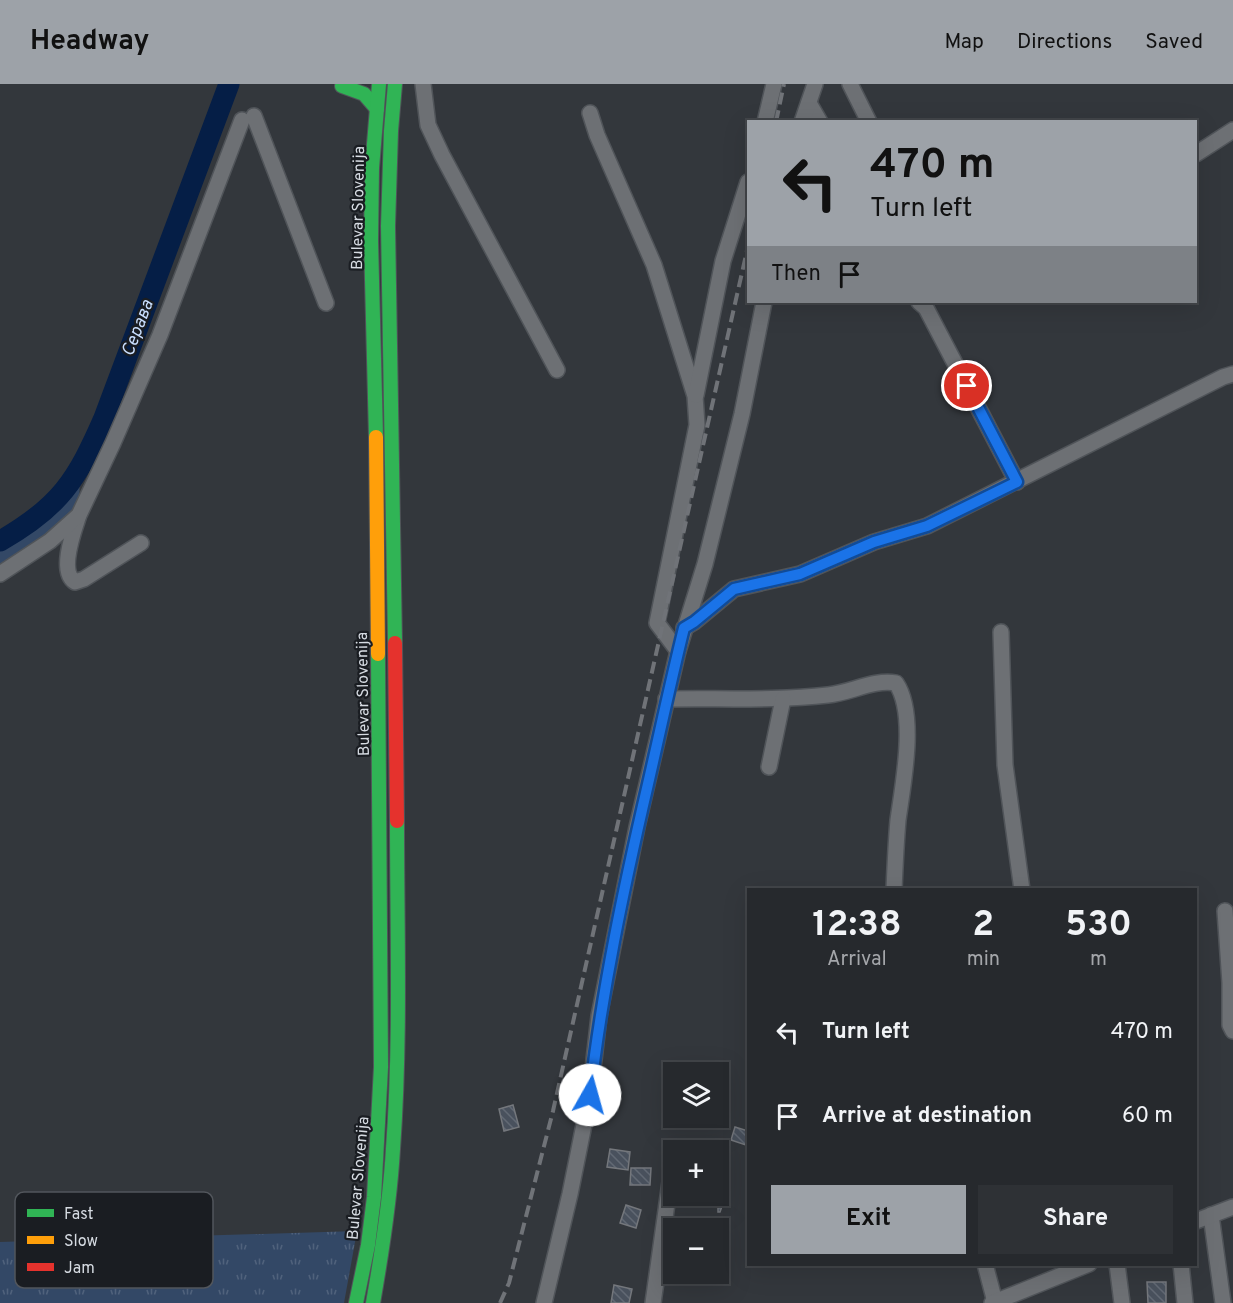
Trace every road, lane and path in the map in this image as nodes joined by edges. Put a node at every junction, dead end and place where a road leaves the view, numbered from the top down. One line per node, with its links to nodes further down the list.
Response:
1 (379, 84): 9 (street, Bulevar Slovenija)
2 (395, 84): 48 (street, Bulevar Slovenija)
3 (423, 84): 21 (street)
4 (774, 84): 11 (street)
5 (815, 84): 8 (street)
6 (850, 84): 14 (street)
7 (342, 86): 9 (street)
8 (809, 103): 12 (street); 13 (street)
9 (377, 109): 47 (street, Bulevar Slovenija)
10 (590, 113): 23 (street)
11 (765, 120)
12 (803, 120)
13 (819, 120)
14 (868, 120)
15 (1233, 130): 16 (street)
16 (1197, 153)
17 (747, 185): 23 (street)
18 (326, 303): 25 (street)
19 (764, 303): 28 (street)
20 (920, 303): 24 (street)
21 (557, 370)
22 (1233, 374): 24 (street)
23 (695, 396): 30 (street)
24 (1017, 482): 28 (street)
25 (79, 515): 26 (street); 27 (street)
26 (141, 543)
27 (0, 574)
28 (684, 628): 30 (street)
29 (1001, 632): 35 (street)
30 (678, 651): 31 (street)
31 (666, 699): 32 (street); 49 (street)
32 (783, 699): 33 (street); 34 (street)
33 (769, 767)
34 (894, 888)
35 (1022, 888)
36 (1225, 911): 37 (street)
37 (1233, 1031)
38 (667, 1206): 50 (street)
39 (1233, 1208): 40 (street)
40 (1211, 1215): 41 (street); 53 (street)
41 (1197, 1221)
42 (985, 1266): 46 (street)
43 (1084, 1266): 46 (street)
44 (1117, 1266): 51 (street)
45 (1181, 1266): 52 (street)
46 (994, 1302)
47 (356, 1303)
48 (373, 1303)
49 (544, 1303)
50 (653, 1303)
51 (1122, 1303)
52 (1185, 1303)
53 (1224, 1303)

